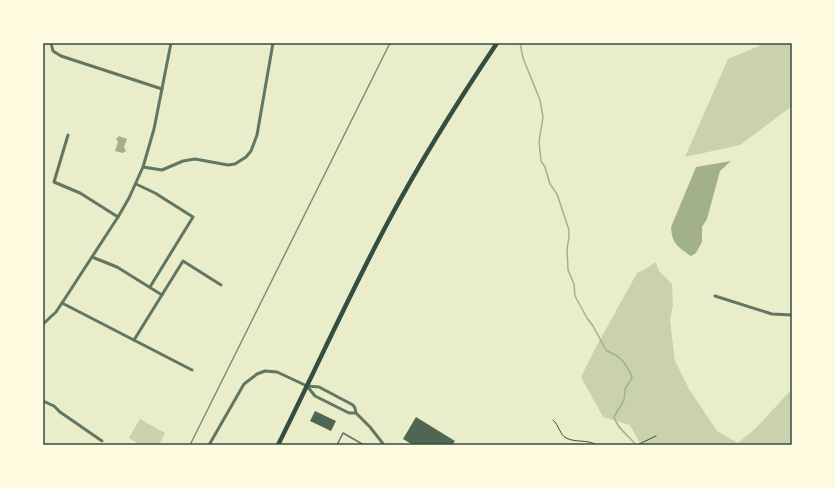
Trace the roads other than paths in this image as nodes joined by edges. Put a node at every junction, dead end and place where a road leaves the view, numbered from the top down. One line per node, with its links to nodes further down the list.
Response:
1 (51, 43): 5 (street)
2 (170, 43): 5 (street)
3 (273, 43): 7 (street)
4 (497, 43): 20 (main road)
5 (162, 89): 7 (street)
6 (68, 135): 9 (street)
7 (143, 167): 8 (street)
8 (136, 184): 9 (street); 12 (street)
9 (118, 217): 10 (street)
10 (92, 257): 12 (street); 15 (street)
11 (221, 285): 13 (street)
12 (150, 287): 13 (street)
13 (162, 295): 18 (street)
14 (715, 296): 16 (street)
15 (62, 303): 17 (street); 18 (street)
16 (792, 315)
17 (43, 324)
18 (134, 340): 19 (street)
19 (192, 370)
20 (307, 386): 21 (street); 23 (street); 26 (street); 27 (main road)
21 (342, 399): 23 (street); 24 (street)
22 (43, 401): 25 (street)
23 (337, 407): 24 (street)
24 (356, 413): 30 (street)
25 (102, 442)
26 (209, 445)
27 (278, 445)
28 (337, 445): 29 (lane)
29 (364, 445)
30 (384, 445)

